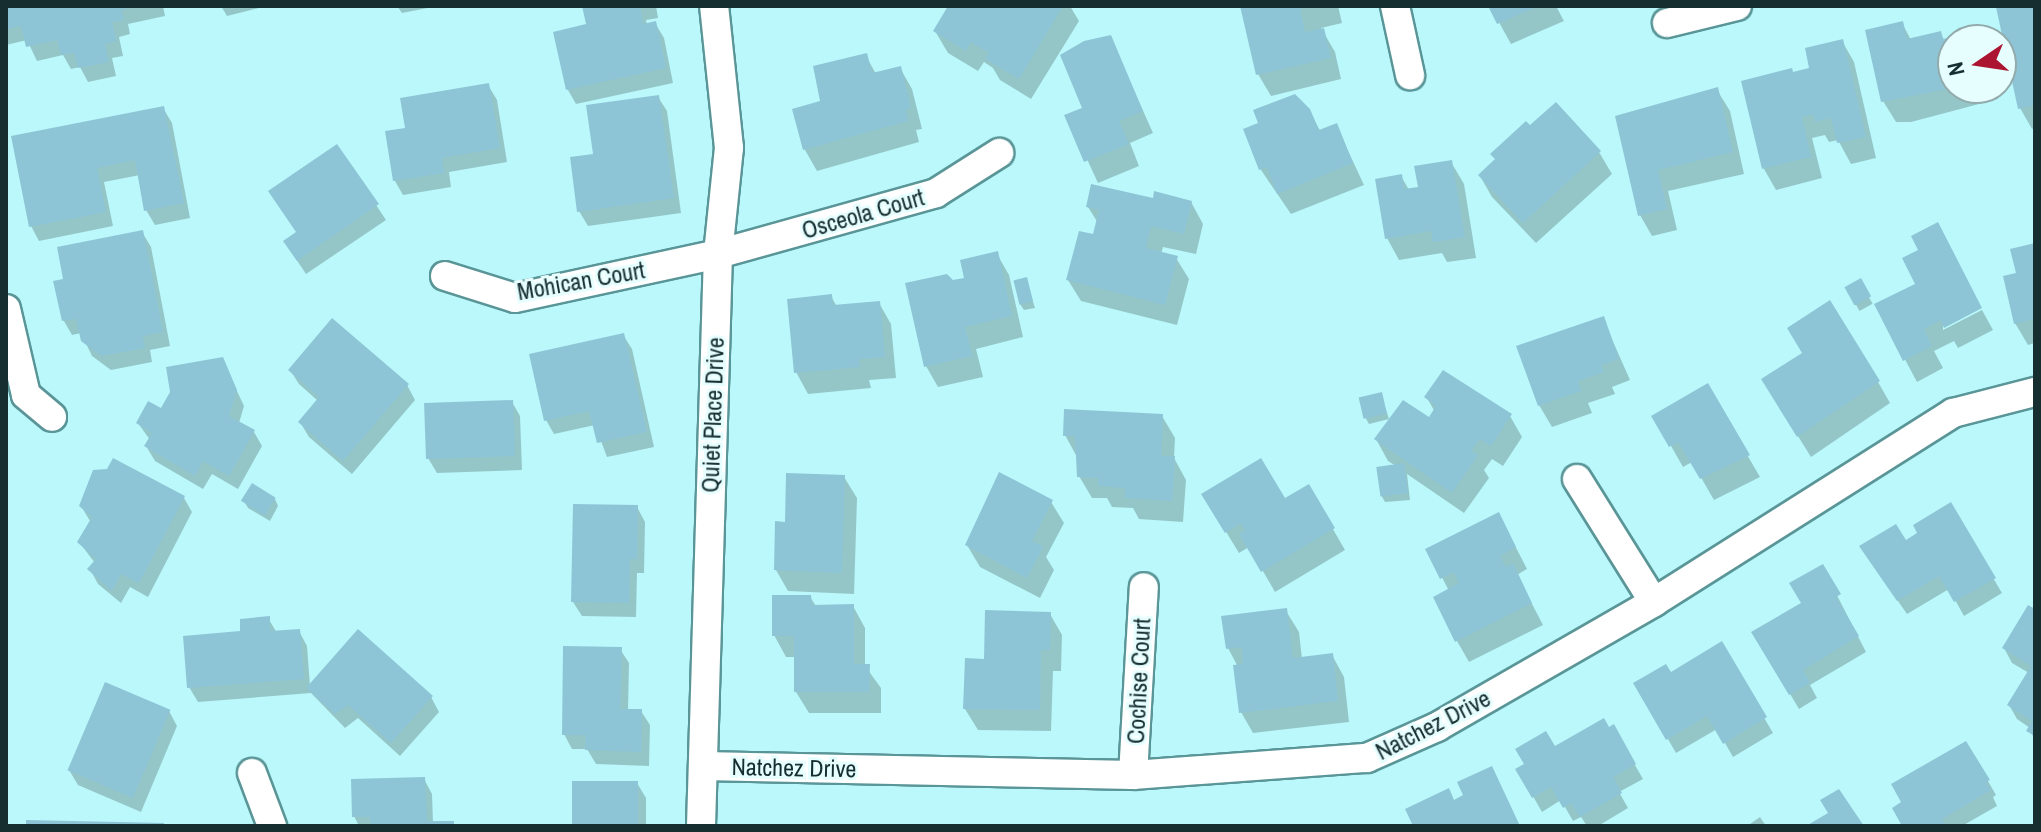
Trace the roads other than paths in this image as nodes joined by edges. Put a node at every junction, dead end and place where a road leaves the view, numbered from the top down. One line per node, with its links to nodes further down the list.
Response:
1 (714, 6): 7 (street, Quiet Place Drive)
2 (1395, 6): 5 (street)
3 (1737, 6): 4 (street)
4 (1667, 23)
5 (1410, 75)
6 (999, 153): 7 (street, Osceola Court)
7 (718, 254): 8 (street, Mohican Court); 15 (street, Quiet Place Drive)
8 (445, 276)
9 (6, 309): 11 (street)
10 (2035, 392): 14 (street, Natchez Drive)
11 (52, 417)
12 (1577, 479): 14 (street)
13 (1144, 587): 17 (street, Cochise Court)
14 (1654, 602): 17 (street, Natchez Drive)
15 (703, 766): 17 (street, Natchez Drive); 19 (street, Quiet Place Drive)
16 (252, 773): 18 (street)
17 (1133, 775)
18 (272, 826)
19 (701, 826)

